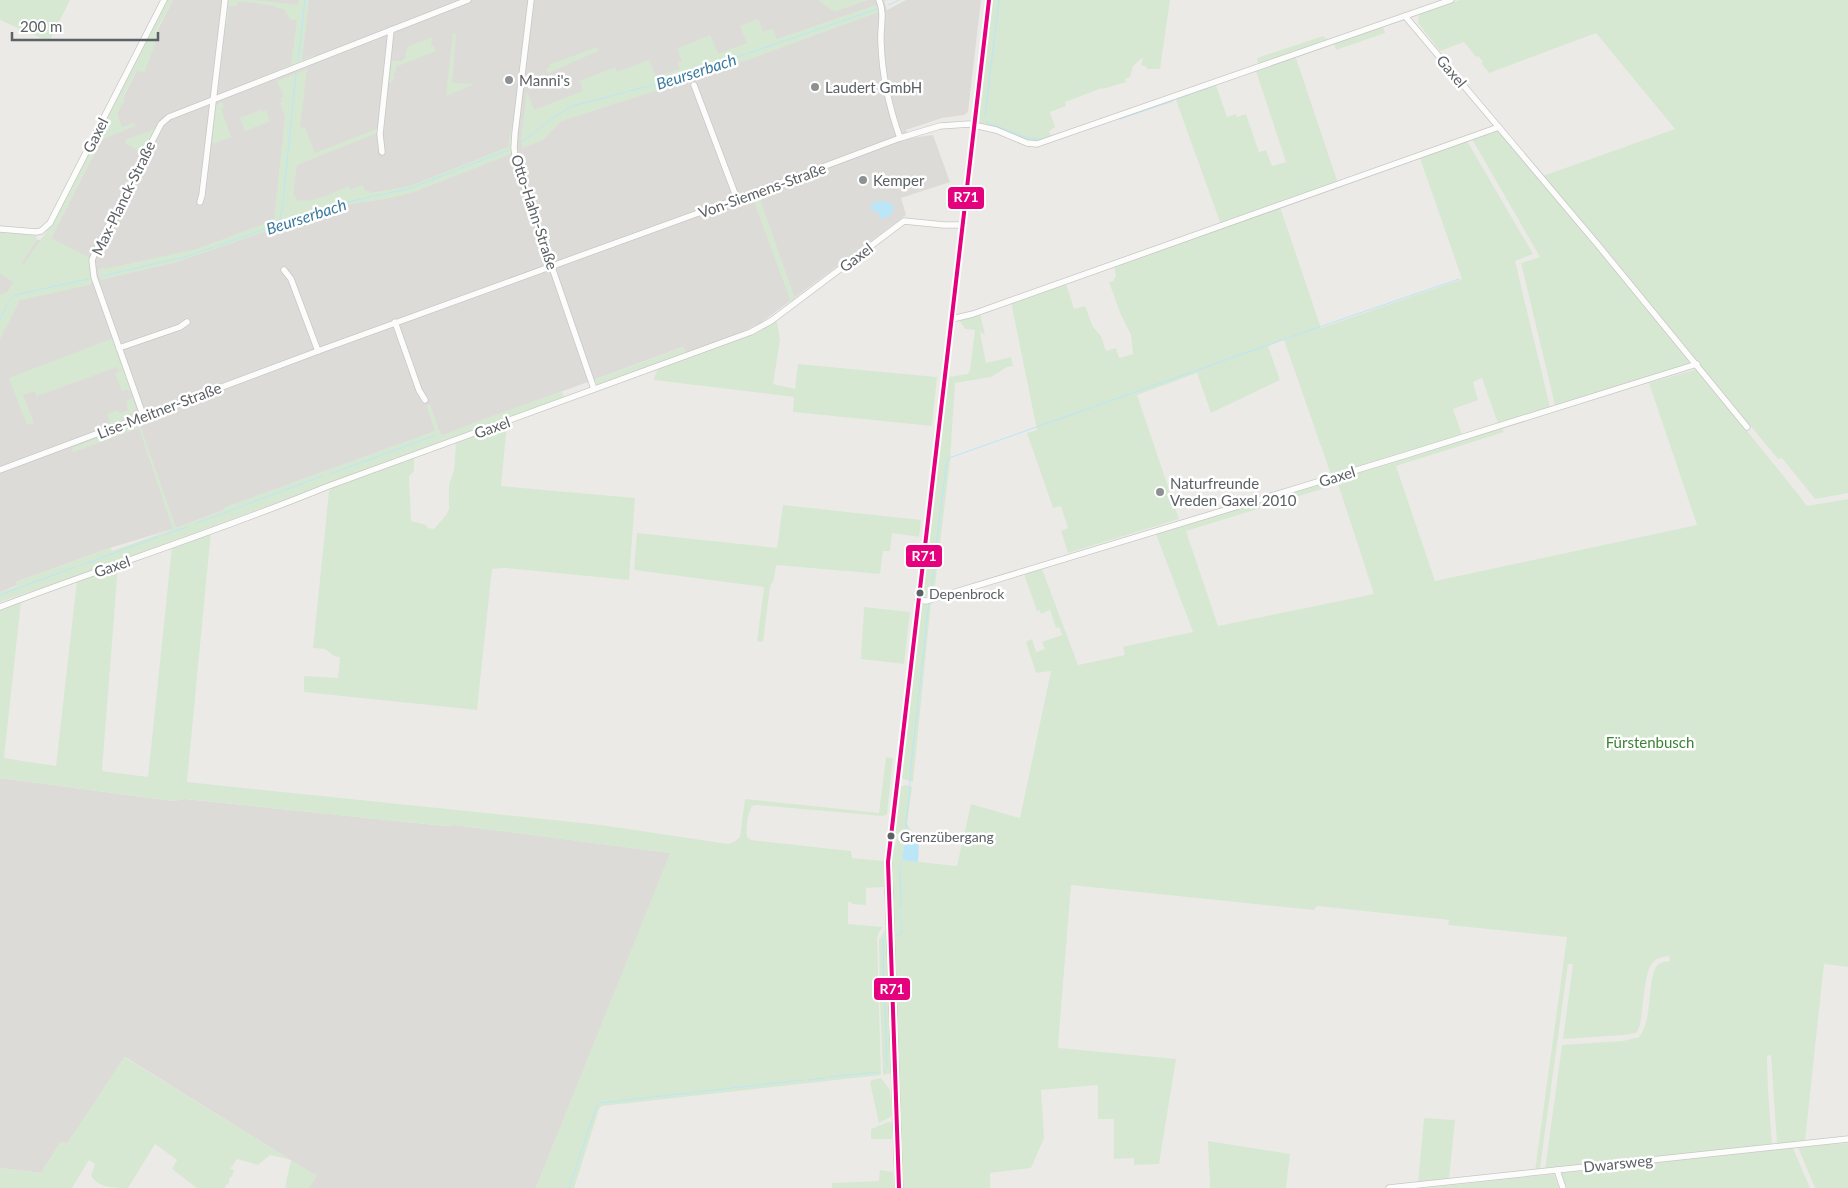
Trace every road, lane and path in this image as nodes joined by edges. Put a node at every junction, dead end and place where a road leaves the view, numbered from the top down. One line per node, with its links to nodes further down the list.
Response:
1 (164, 0): 19 (street, Gaxel)
2 (225, 0): 11 (street)
3 (468, 0): 9 (street, Max-Planck-Straße)
4 (530, 0): 20 (street, Otto-Hahn-Straße)
5 (879, 0): 14 (street)
6 (989, 0): 12 (street)
7 (1451, 0): 8 (street, Von-Siemens-Straße)
8 (1405, 16): 12 (street, Von-Siemens-Straße); 13 (street, Gaxel)
9 (391, 30): 11 (street, Max-Planck-Straße); 15 (street)
10 (694, 85): 16 (street)
11 (214, 100): 17 (street); 25 (street, Max-Planck-Straße)
12 (974, 124): 14 (street, Von-Siemens-Straße); 18 (street)
13 (1499, 127): 22 (street); 27 (street, Gaxel)
14 (900, 138): 16 (street, Von-Siemens-Straße)
15 (382, 152)
16 (737, 199): 20 (street, Von-Siemens-Straße)
17 (200, 202)
18 (962, 225): 22 (street); 28 (street, Gaxel)
19 (0, 228)
20 (552, 265): 24 (street, Lise-Meitner-Straße); 28 (street, Otto-Hahn-Straße)
21 (284, 270): 26 (street)
22 (952, 319): 33 (street)
23 (187, 322): 25 (street)
24 (395, 322): 26 (street, Lise-Meitner-Straße); 29 (street)
25 (119, 348): 30 (street, Max-Planck-Straße)
26 (318, 351): 30 (street, Lise-Meitner-Straße)
27 (1697, 364): 31 (street, Gaxel); 33 (street, Gaxel)
28 (594, 389): 34 (street, Gaxel)
29 (424, 400)
30 (143, 415): 32 (street, Lise-Meitner-Straße)
31 (1748, 427)
32 (0, 470)
33 (918, 600): 35 (street)
34 (0, 607)
35 (888, 862): 38 (main road)
36 (1848, 1139): 37 (street, Dwarsweg)
37 (1557, 1170): 39 (street, Dwarsweg); 40 (street)
38 (899, 1188)
39 (1389, 1188)
40 (1564, 1188)

